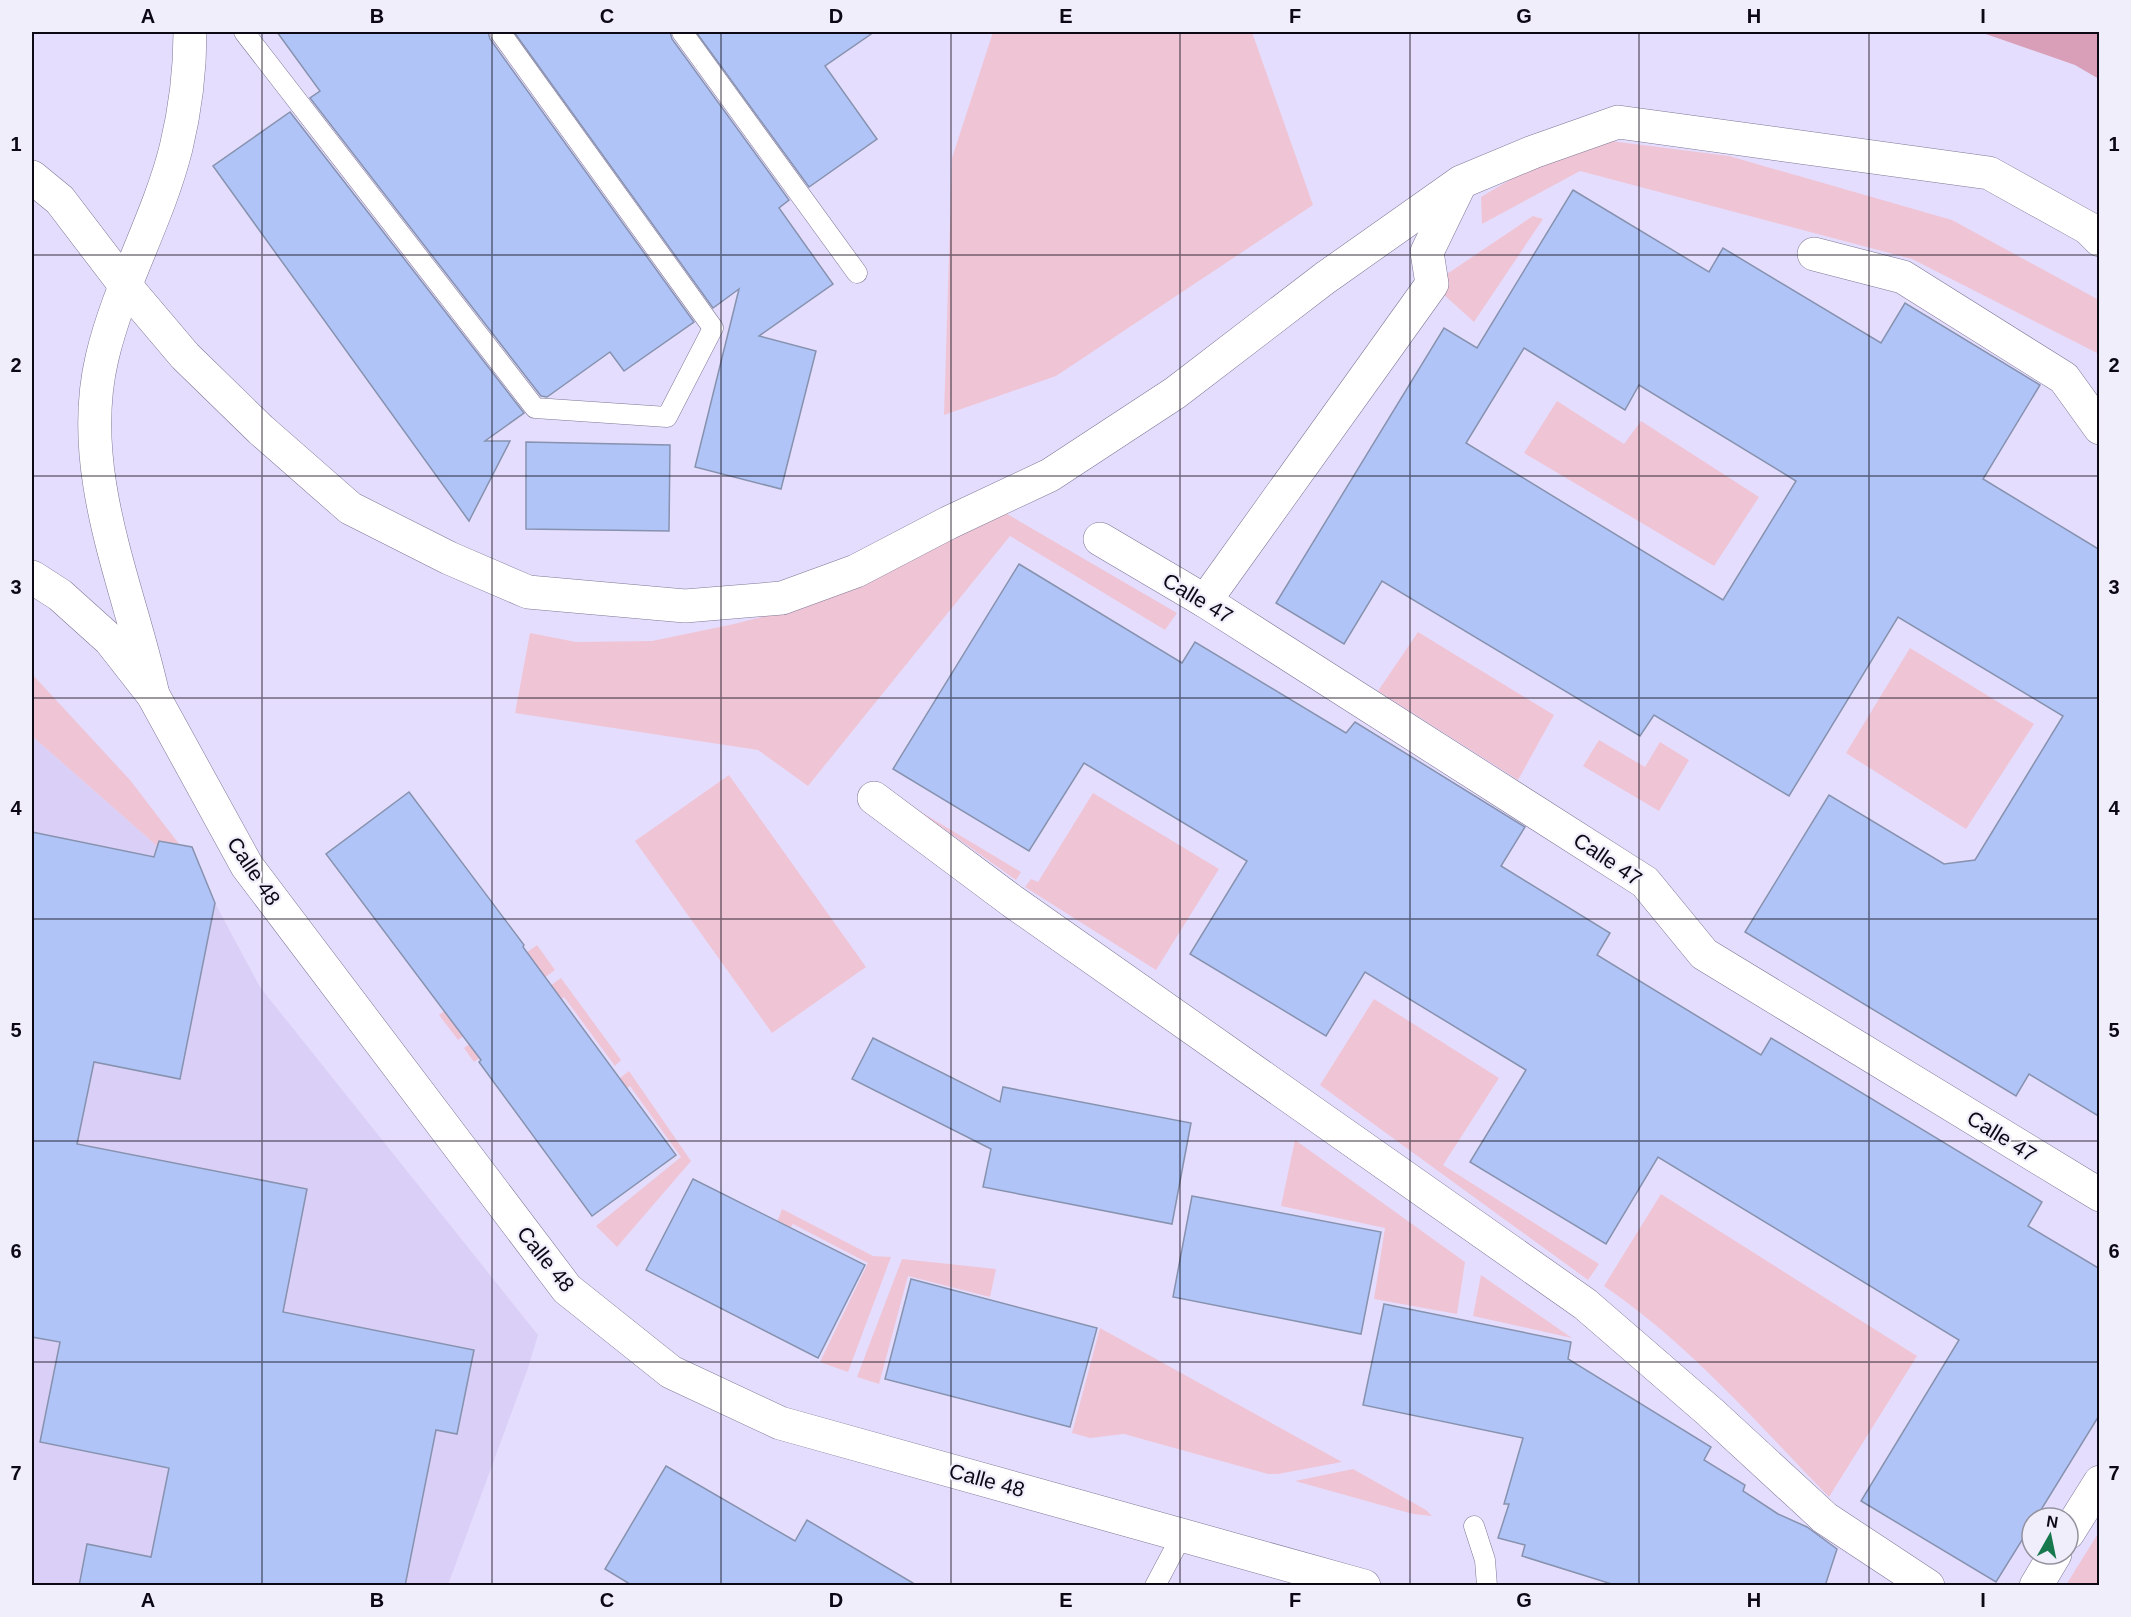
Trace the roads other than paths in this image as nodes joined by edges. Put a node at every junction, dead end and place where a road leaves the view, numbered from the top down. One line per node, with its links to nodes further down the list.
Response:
1 (190, 32): 10 (street)
2 (244, 32): 3 (lane)
3 (500, 32)
4 (681, 32): 9 (lane)
5 (32, 177): 10 (street)
6 (1461, 182): 7 (street); 10 (street); 14 (street)
7 (2100, 240)
8 (1814, 254): 11 (street)
9 (857, 273)
10 (124, 284): 15 (street)
11 (2100, 428)
12 (1100, 539): 14 (street, Calle 47)
13 (32, 576): 15 (street, Calle 48)
14 (1204, 602): 17 (street, Calle 47)
15 (153, 695): 21 (street, Calle 48)
16 (874, 798): 26 (street)
17 (2100, 1195)
18 (2100, 1482): 19 (street)
19 (2080, 1514)
20 (1474, 1526): 25 (lane)
21 (1182, 1535): 23 (lane); 24 (street, Calle 48)
22 (2048, 1566): 27 (street)
23 (1155, 1586)
24 (1364, 1586)
25 (1487, 1586)
26 (1928, 1586)
27 (2036, 1586)

